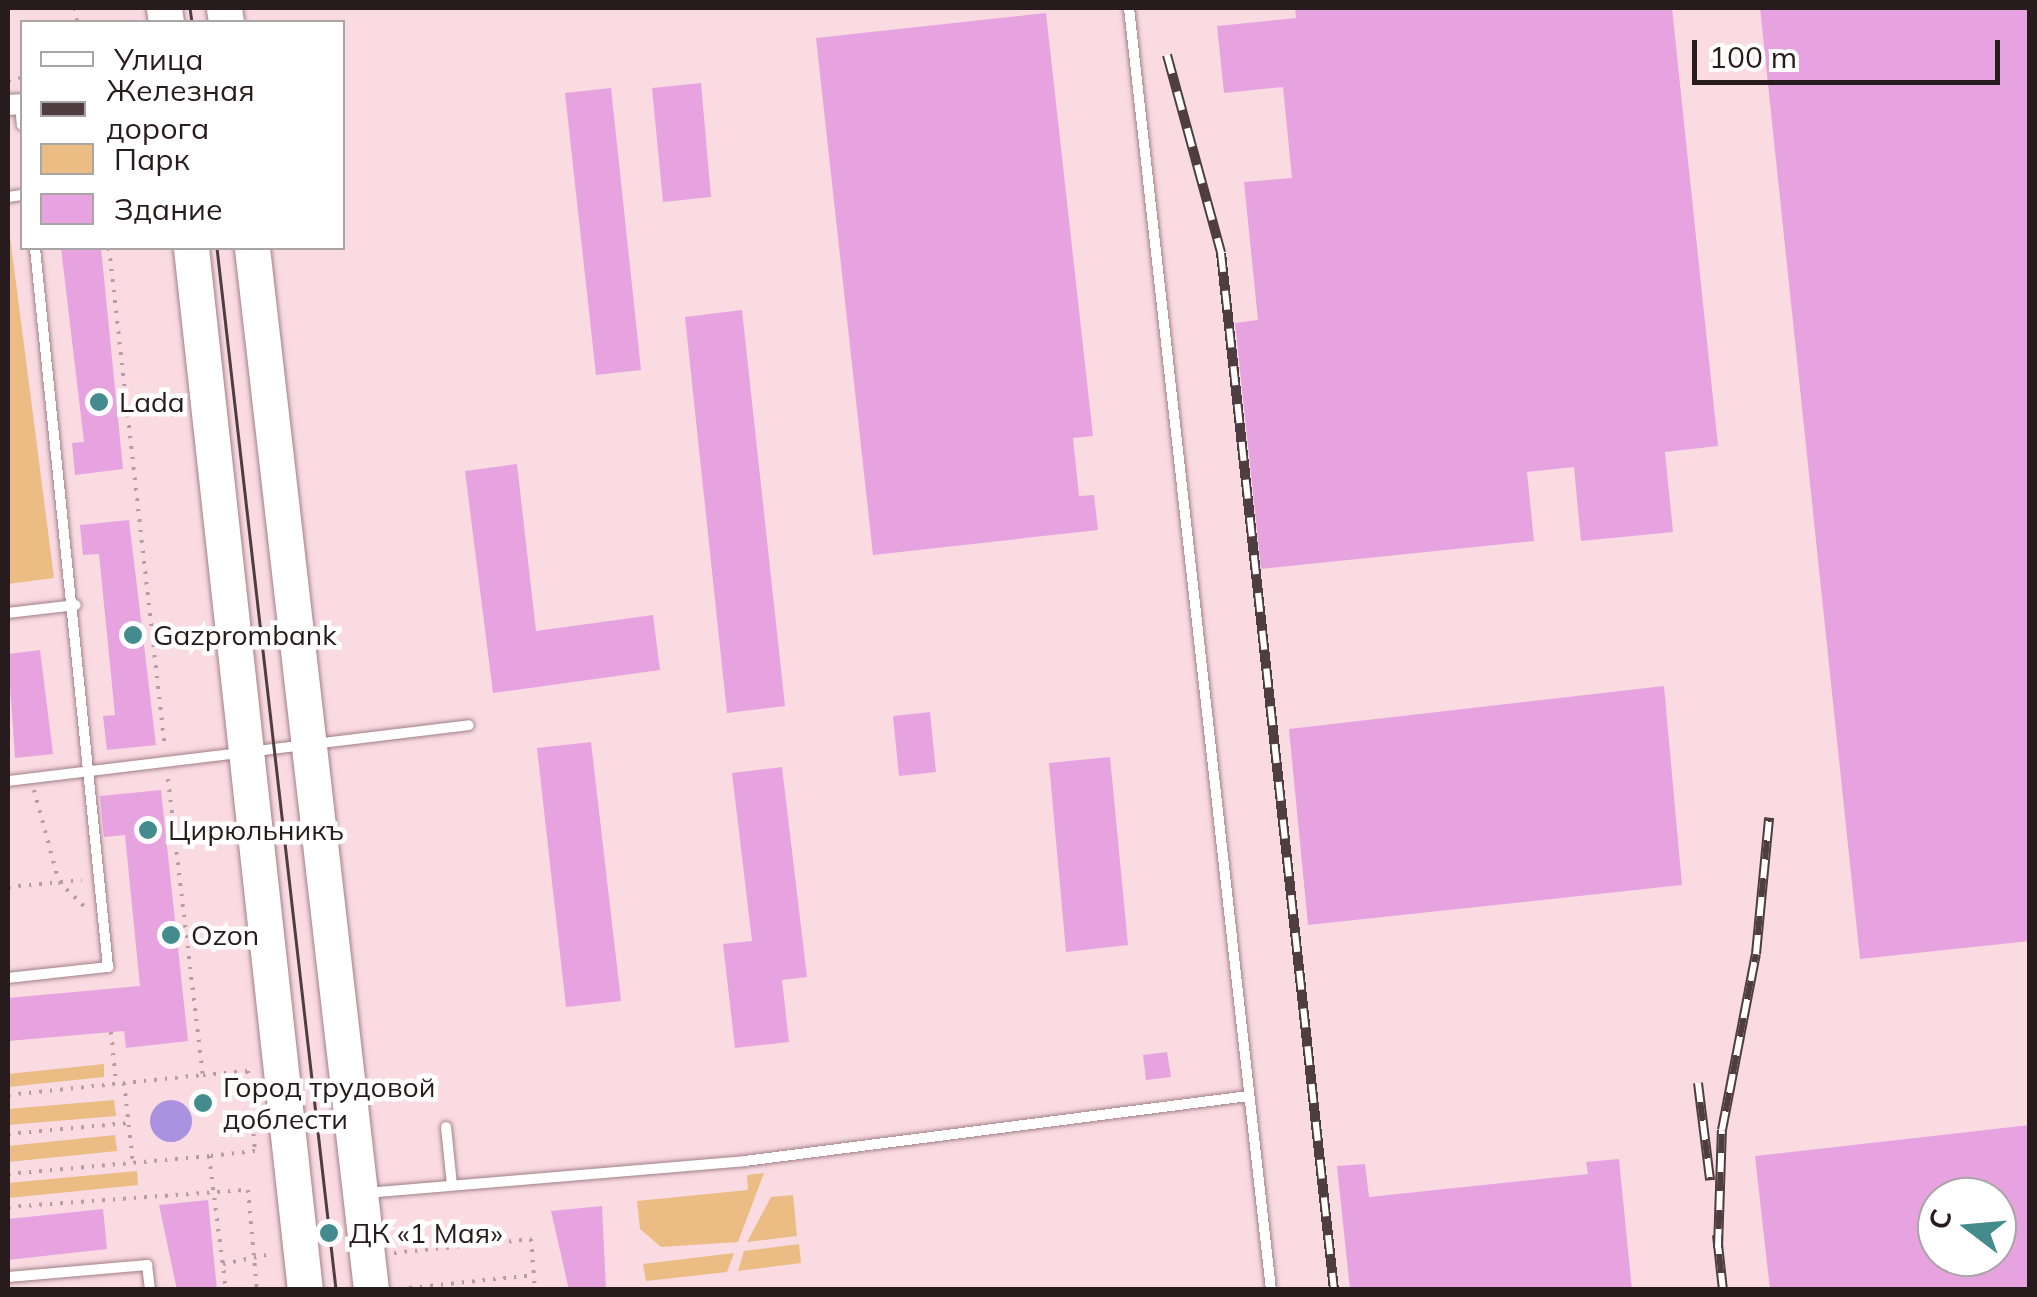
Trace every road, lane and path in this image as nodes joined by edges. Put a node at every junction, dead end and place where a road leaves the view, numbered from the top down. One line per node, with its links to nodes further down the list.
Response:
1 (1129, 8): 25 (lane)
2 (35, 250): 6 (lane)
3 (109, 250): 11 (path)
4 (192, 250): 10 (highway)
5 (252, 250): 9 (highway)
6 (76, 605): 7 (lane); 12 (lane)
7 (8, 613)
8 (469, 726): 9 (lane)
9 (309, 747): 10 (lane); 34 (highway)
10 (248, 750): 11 (lane); 46 (highway)
11 (166, 763): 12 (lane); 21 (path)
12 (92, 774): 13 (lane); 15 (lane)
13 (31, 779): 14 (lane); 16 (path)
14 (8, 781)
15 (100, 878): 16 (path); 18 (lane)
16 (60, 882): 17 (path); 18 (path)
17 (8, 887)
18 (106, 928): 19 (lane)
19 (8, 978)
20 (111, 1032): 23 (path)
21 (203, 1075): 22 (path); 29 (path)
22 (124, 1083): 23 (path); 26 (path)
23 (116, 1084): 24 (path)
24 (8, 1095)
25 (1248, 1096): 32 (lane); 49 (lane)
26 (129, 1122): 28 (path); 30 (path)
27 (446, 1126): 32 (lane)
28 (8, 1134)
29 (209, 1156): 30 (path); 33 (path)
30 (133, 1163): 31 (path)
31 (8, 1174)
32 (452, 1185): 34 (lane)
33 (216, 1189): 35 (path); 38 (path); 39 (path)
34 (359, 1193): 47 (highway)
35 (8, 1207)
36 (394, 1253): 40 (path)
37 (266, 1256): 38 (path)
38 (255, 1261): 39 (path); 45 (path)
39 (223, 1264): 44 (path)
40 (534, 1275): 42 (path); 48 (path)
41 (8, 1278): 43 (lane)
42 (398, 1289)
43 (150, 1290)
44 (226, 1290)
45 (258, 1290)
46 (305, 1290)
47 (371, 1290)
48 (535, 1290)
49 (1270, 1290)

